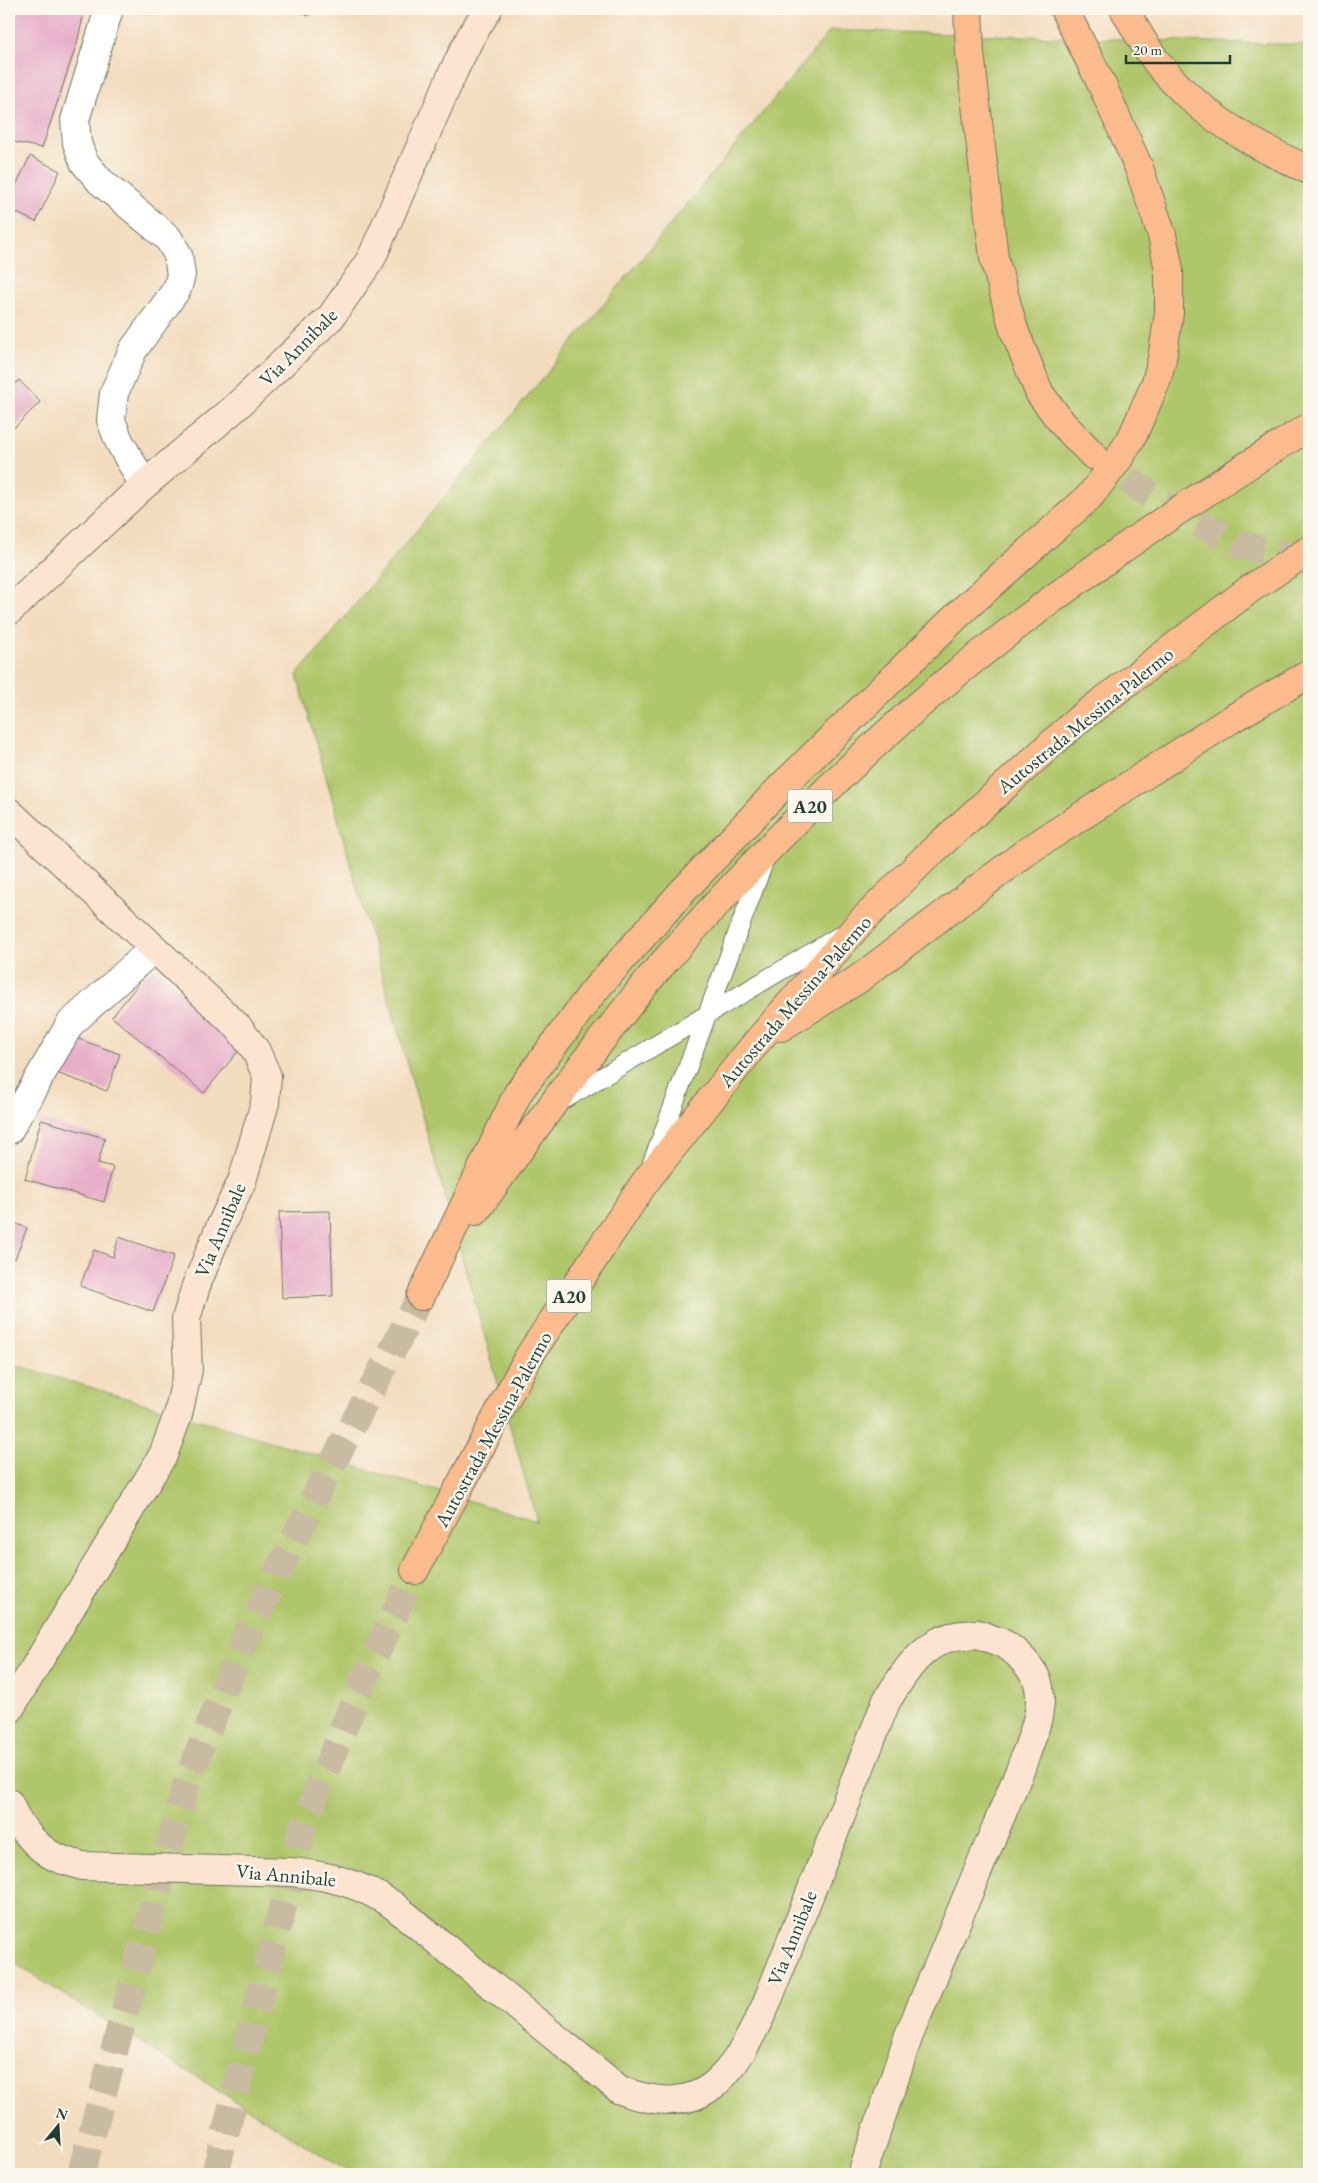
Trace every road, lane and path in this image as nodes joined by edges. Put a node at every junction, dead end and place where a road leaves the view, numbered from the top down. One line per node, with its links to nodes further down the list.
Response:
1 (109, 9): 9 (street)
2 (487, 9): 9 (street, Via Annibale)
3 (968, 9): 8 (highway)
4 (1064, 9): 19 (highway, A20)
5 (1124, 9): 6 (highway)
6 (1309, 170)
7 (1309, 427): 14 (highway, A20)
8 (1093, 455)
9 (144, 485): 11 (street, Via Annibale)
10 (1309, 550): 15 (highway, Autostrada Messina-Palermo / A20)
11 (9, 611)
12 (1309, 674): 18 (highway)
13 (9, 812): 16 (street, Via Annibale)
14 (768, 850): 17 (lane); 19 (highway, A20)
15 (859, 924): 17 (lane); 18 (highway, Autostrada Messina-Palermo / A20)
16 (154, 948): 20 (street); 23 (street, Via Annibale)
17 (707, 1015): 19 (lane); 21 (lane)
18 (756, 1042): 21 (highway, Autostrada Messina-Palermo / A20)
19 (547, 1110)
20 (9, 1130)
21 (645, 1182): 22 (highway, Autostrada Messina-Palermo / A20)
22 (415, 1570)
23 (9, 1710)
24 (9, 1803): 25 (street, Via Annibale)
25 (862, 2174)

